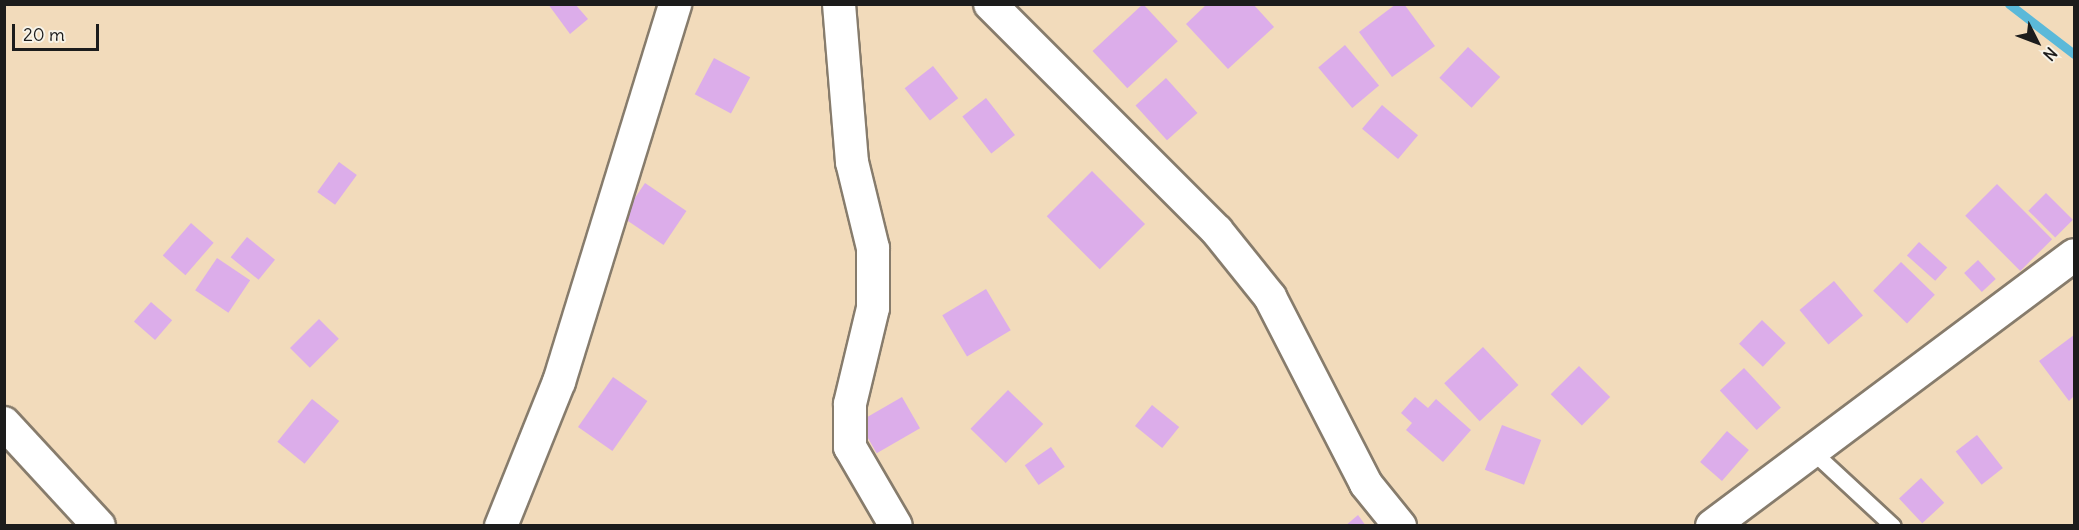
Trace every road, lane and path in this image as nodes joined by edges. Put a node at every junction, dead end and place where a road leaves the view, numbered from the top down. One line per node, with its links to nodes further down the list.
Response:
1 (675, 4): 8 (street)
2 (839, 4): 9 (street)
3 (990, 4): 10 (street)
4 (2074, 255): 6 (street)
5 (4, 423): 7 (street)
6 (1812, 451): 11 (street); 12 (lane)
7 (99, 525)
8 (501, 525)
9 (896, 525)
10 (1400, 525)
11 (1712, 525)
12 (1893, 525)

